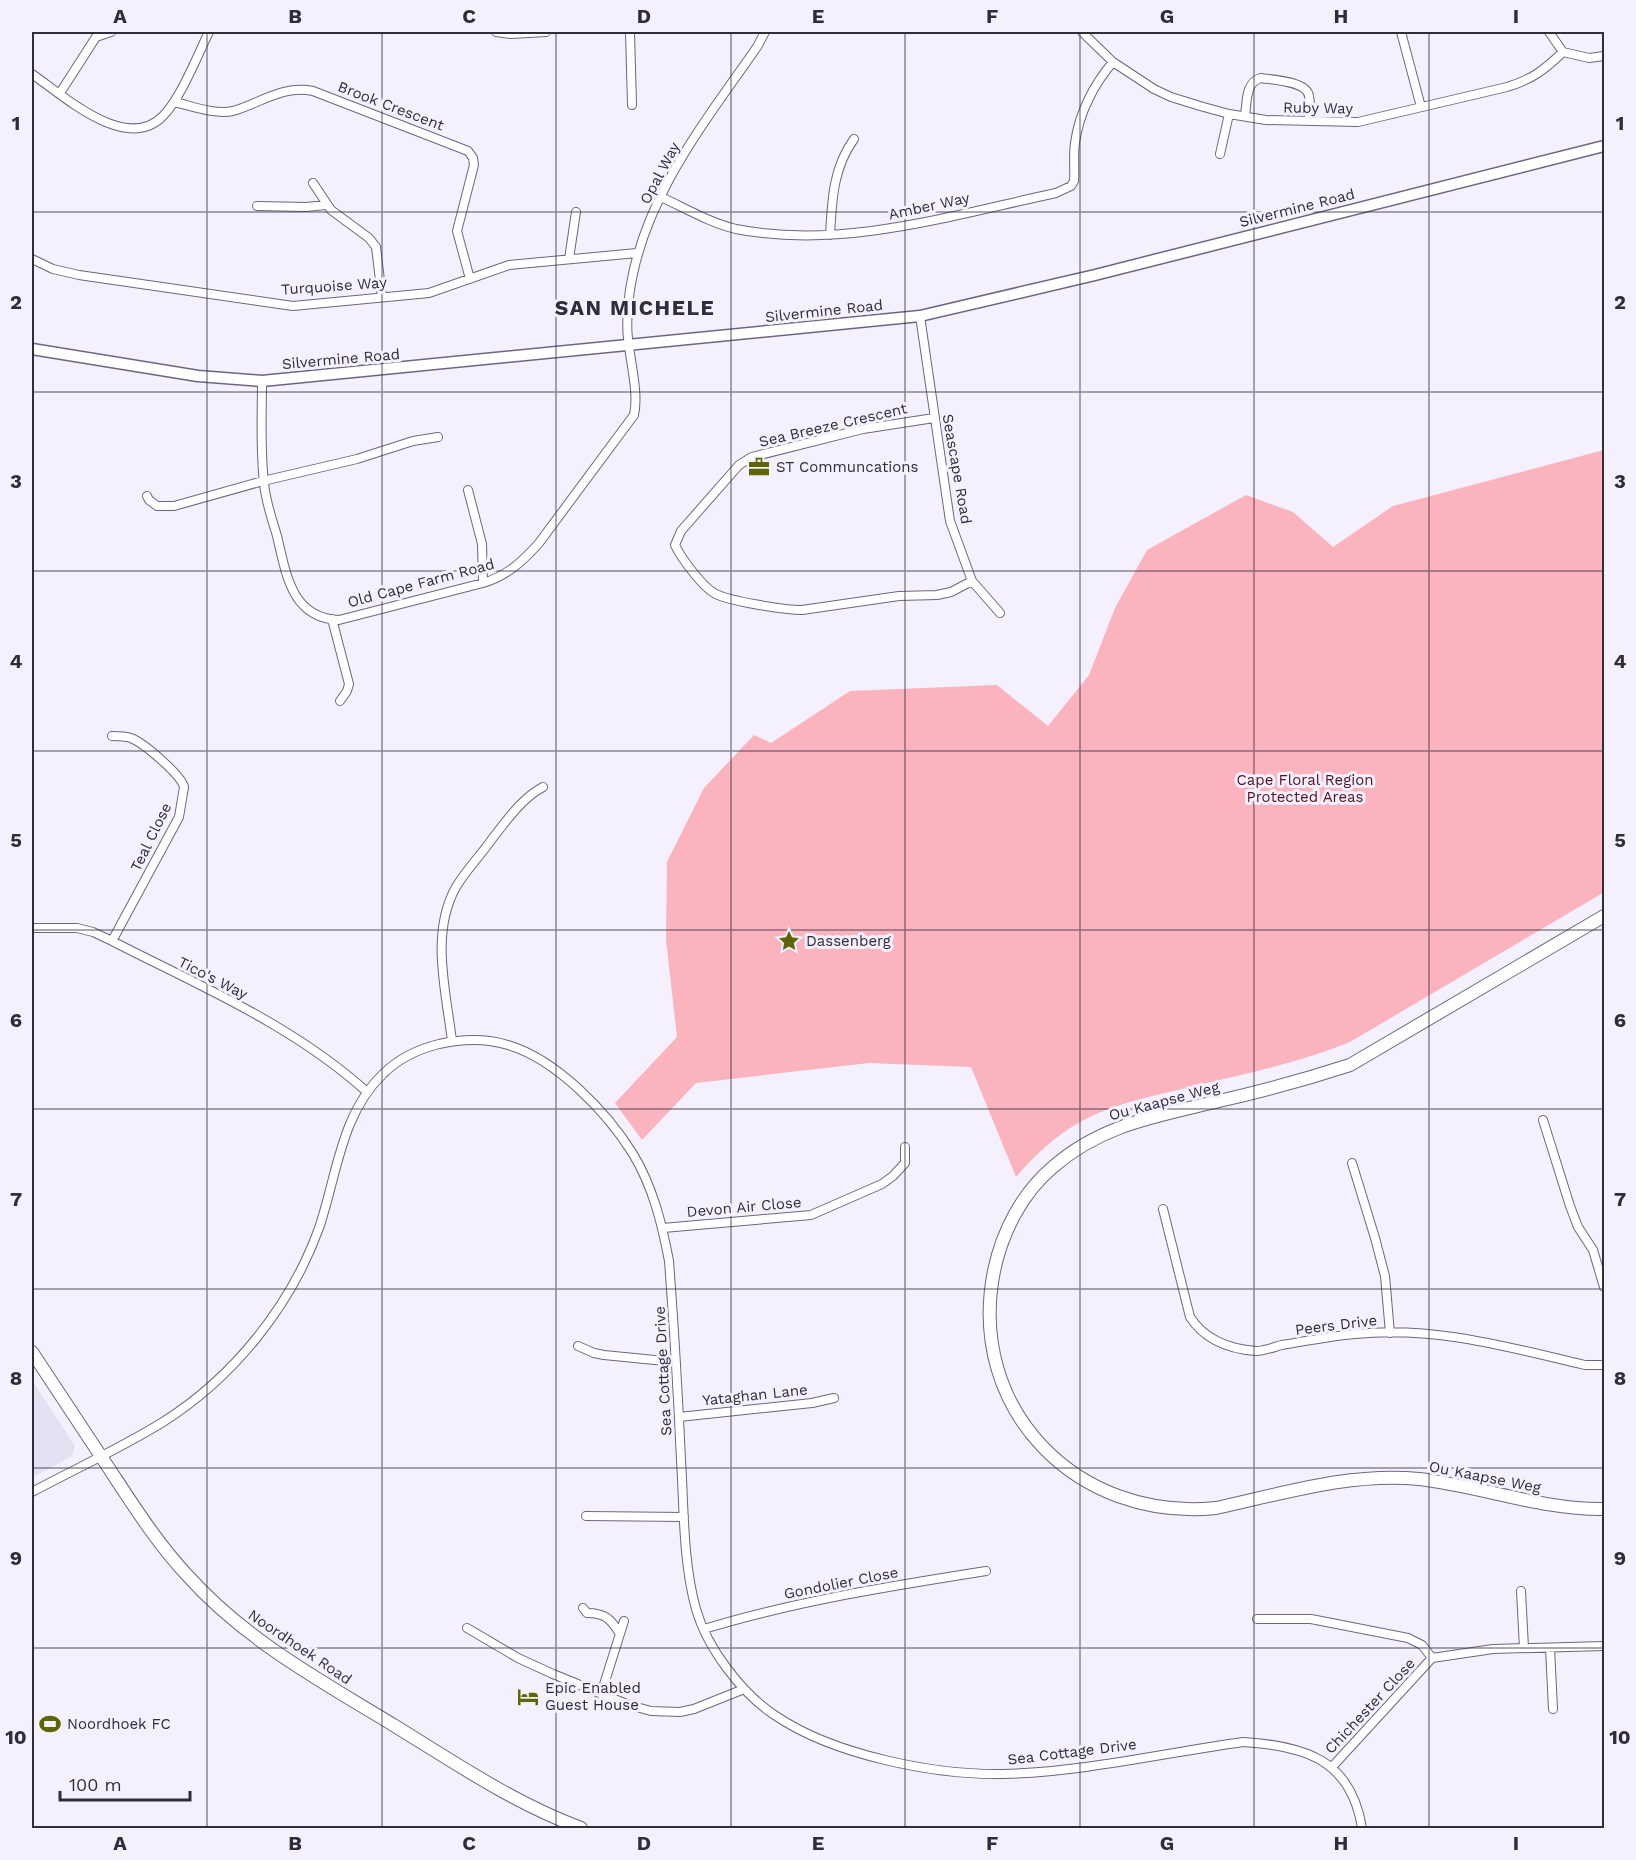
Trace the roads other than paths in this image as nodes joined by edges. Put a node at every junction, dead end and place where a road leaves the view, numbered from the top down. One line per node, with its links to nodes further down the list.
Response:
1 (111, 32): 10 (street)
2 (209, 32): 16 (street)
3 (496, 32): 4 (street)
4 (546, 32)
5 (630, 32): 17 (street)
6 (765, 32): 26 (street, Opal Way)
7 (1082, 32): 13 (street, Ruby Way)
8 (1401, 32): 18 (street)
9 (1549, 32): 11 (street)
10 (94, 34): 15 (street)
11 (1563, 52): 12 (street); 18 (street, Ruby Way)
12 (1605, 56)
13 (1113, 62): 19 (street, Ruby Way); 30 (street, Amber Way)
14 (32, 74): 15 (street)
15 (60, 93): 16 (street)
16 (174, 102): 34 (street, Brook Crescent)
17 (632, 105)
18 (1421, 107): 21 (street, Ruby Way)
19 (1229, 114): 20 (street, Ruby Way); 24 (street)
20 (1245, 116): 21 (street, Ruby Way); 21 (street)
21 (1309, 120)
22 (854, 139): 30 (street)
23 (1605, 146): 36 (street, Silvermine Road)
24 (1220, 154)
25 (313, 183): 27 (street)
26 (661, 197): 30 (street, Amber Way); 31 (street, Opal Way)
27 (326, 205): 28 (street); 35 (street)
28 (257, 206)
29 (576, 212): 33 (street)
30 (830, 235)
31 (638, 253): 33 (street, Turquoise Way); 37 (street, Opal Way)
32 (32, 259): 35 (street, Turquoise Way)
33 (569, 259): 34 (street, Turquoise Way)
34 (470, 279): 35 (street, Turquoise Way)
35 (382, 297)
36 (920, 315): 37 (street, Silvermine Road); 40 (street, Seascape Road)
37 (629, 346): 39 (street, Silvermine Road); 46 (street, Old Cape Farm Road)
38 (32, 349): 39 (street, Silvermine Road)
39 (261, 381): 42 (street, Old Cape Farm Road)
40 (934, 418): 45 (street, Seascape Road); 45 (street, Sea Breeze Crescent)
41 (438, 437): 42 (street)
42 (263, 481): 44 (street); 48 (street, Old Cape Farm Road)
43 (468, 490): 46 (street)
44 (147, 496)
45 (972, 580): 47 (street, Seascape Road)
46 (483, 583): 48 (street, Old Cape Farm Road)
47 (1000, 613)
48 (332, 620): 49 (street)
49 (340, 701)
50 (116, 736): 54 (street, Teal Close)
51 (543, 787): 55 (street)
52 (1605, 916): 72 (main road, Ou Kaapse Weg)
53 (32, 928): 54 (street, Tico's Way)
54 (112, 941): 56 (street, Tico's Way)
55 (452, 1041): 56 (street, Sea Cottage Drive); 61 (street, Sea Cottage Drive)
56 (367, 1092): 70 (street, Sea Cottage Drive)
57 (1543, 1120): 62 (street)
58 (905, 1147): 61 (street, Devon Air Close)
59 (1352, 1163): 63 (street)
60 (1163, 1209): 63 (street, Peers Drive)
61 (663, 1228): 66 (street, Sea Cottage Drive)
62 (1605, 1287)
63 (1390, 1332): 67 (street, Peers Drive)
64 (578, 1346): 66 (street)
65 (32, 1352): 70 (main road, Noordhoek Road)
66 (675, 1362): 69 (street, Sea Cottage Drive)
67 (1605, 1365)
68 (834, 1398): 69 (street, Yataghan Lane)
69 (679, 1417): 74 (street, Sea Cottage Drive)
70 (101, 1456): 71 (street, Sea Cottage Drive); 91 (main road, Noordhoek Road)
71 (32, 1492)
72 (1605, 1509)
73 (586, 1516): 74 (street)
74 (684, 1516): 81 (street, Sea Cottage Drive)
75 (986, 1571): 81 (street, Gondolier Close)
76 (1521, 1591): 84 (street)
77 (583, 1608): 82 (street)
78 (1257, 1619): 86 (street)
79 (624, 1622): 82 (street)
80 (467, 1628): 88 (street)
81 (704, 1629): 87 (street, Sea Cottage Drive)
82 (620, 1634): 88 (street)
83 (1605, 1646): 85 (street, Chichester Close)
84 (1524, 1648): 85 (street, Chichester Close); 86 (street, Chichester Close)
85 (1550, 1648): 89 (street)
86 (1432, 1658): 90 (street, Chichester Close)
87 (744, 1689): 88 (street); 90 (street, Sea Cottage Drive)
88 (601, 1694)
89 (1553, 1708)
90 (1332, 1767): 92 (street, Sea Cottage Drive)
91 (581, 1828)
92 (1362, 1828)

